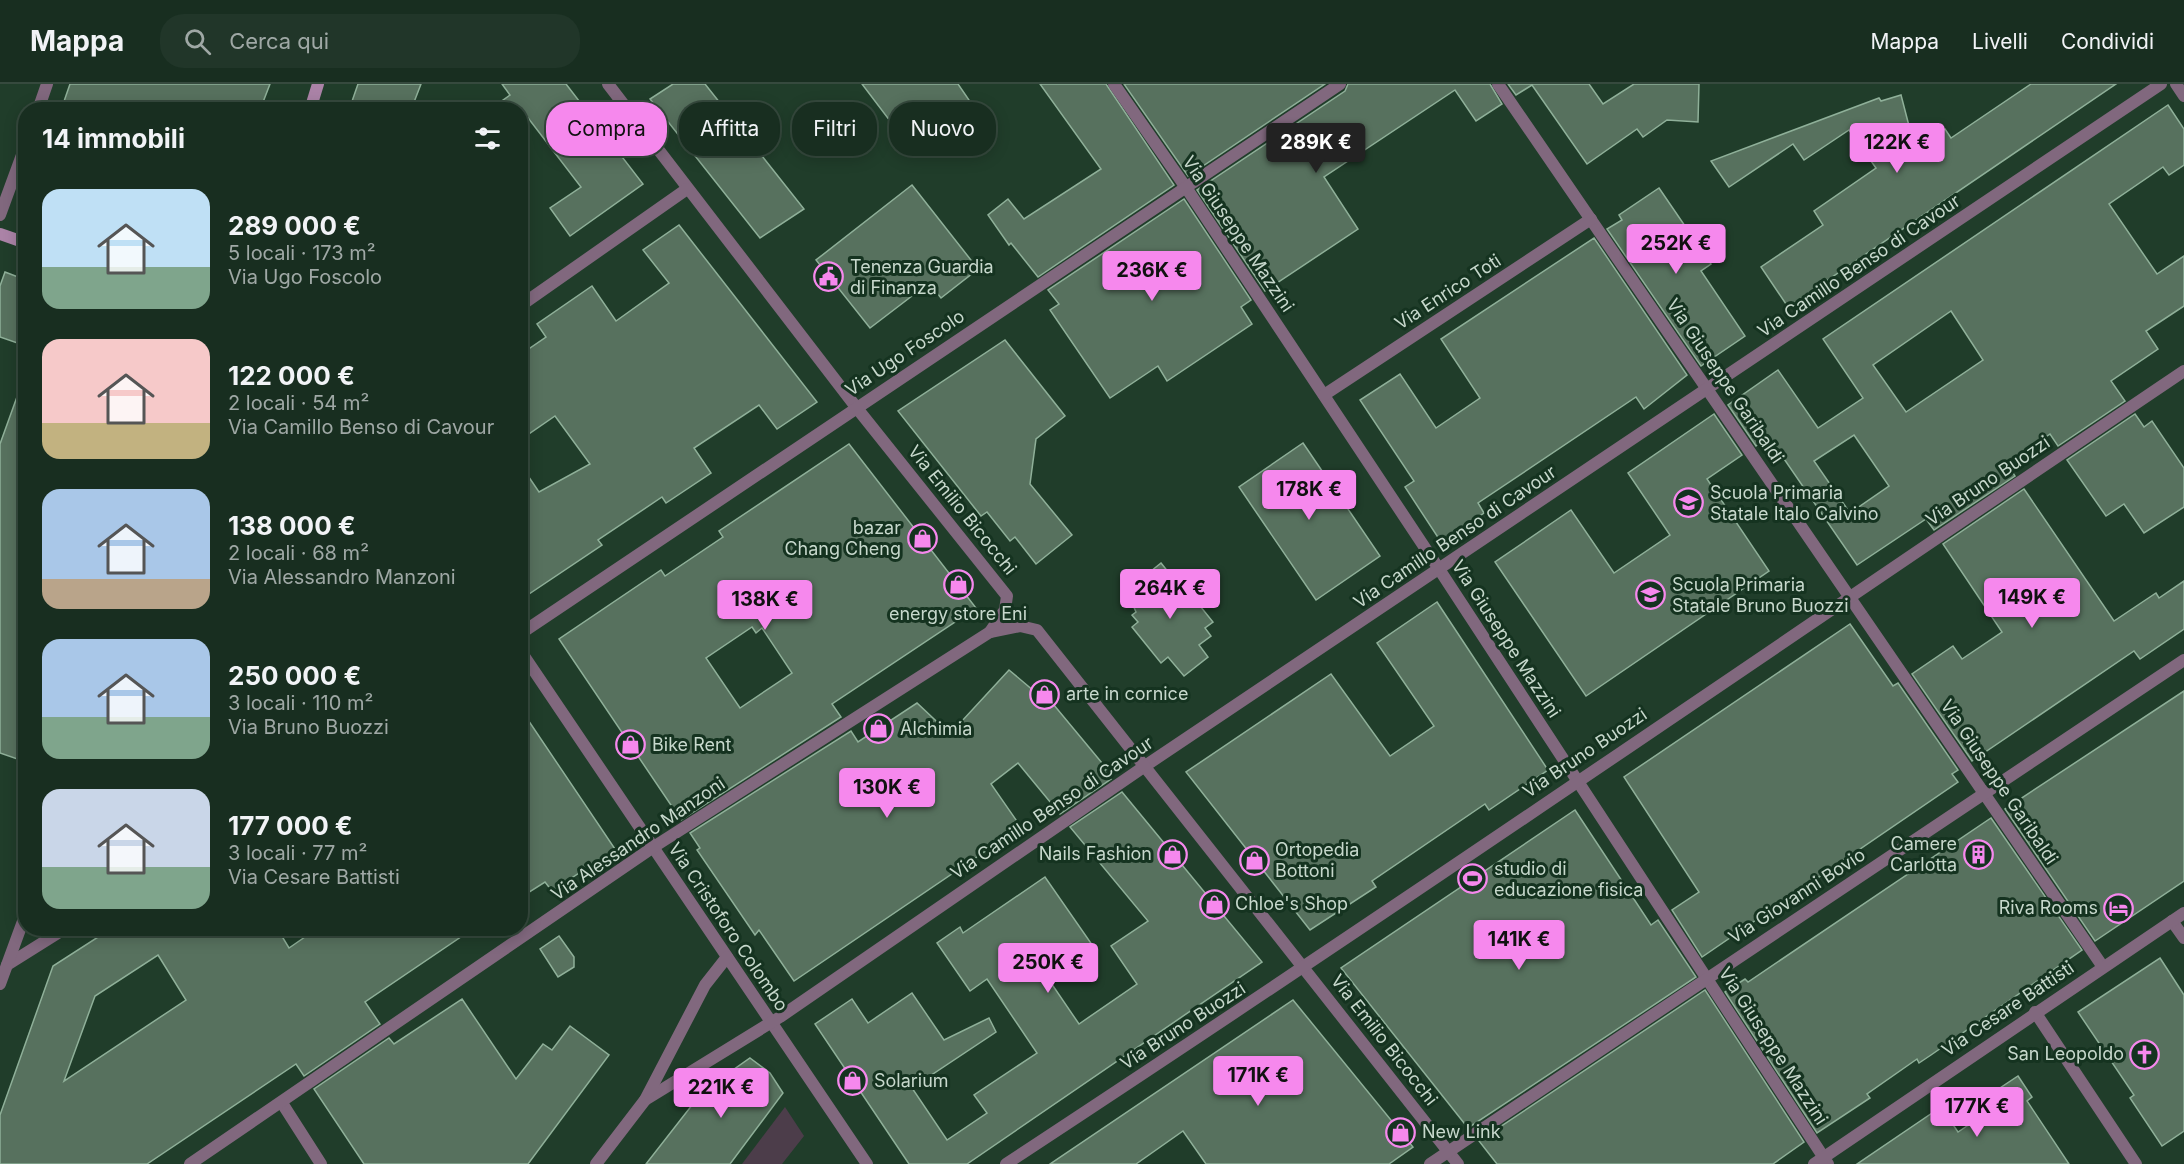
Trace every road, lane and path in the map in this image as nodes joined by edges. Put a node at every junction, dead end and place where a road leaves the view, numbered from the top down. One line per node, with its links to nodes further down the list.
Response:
1 (47, 84): 10 (street)
2 (318, 84): 11 (street)
3 (608, 84): 13 (street, Via Emilio Bicocchi)
4 (1114, 84): 14 (street, Via Giuseppe Mazzini)
5 (1340, 84): 14 (street, Via Ugo Foscolo)
6 (1498, 84): 16 (street, Via Giuseppe Garibaldi)
7 (2162, 84): 21 (street, Via Camillo Benso di Cavour)
8 (2176, 84): 9 (street)
9 (2184, 96)
10 (41, 102)
11 (312, 102)
12 (18, 166): 15 (street)
13 (687, 189): 19 (street); 23 (street, Via Emilio Bicocchi)
14 (1187, 189): 22 (street, Via Giuseppe Mazzini); 23 (street, Via Ugo Foscolo)
15 (0, 215)
16 (1591, 219): 21 (street, Via Giuseppe Garibaldi); 22 (street, Via Enrico Toti)
17 (0, 234): 18 (street)
18 (18, 240)
19 (528, 300)
20 (2184, 371): 25 (street, Via Bruno Buozzi)
21 (1709, 390): 24 (street, Via Camillo Benso di Cavour); 25 (street, Via Giuseppe Garibaldi)
22 (1324, 395): 24 (street, Via Giuseppe Mazzini)
23 (856, 407): 26 (street, Via Ugo Foscolo); 27 (street, Via Emilio Bicocchi)
24 (1439, 569): 30 (street, Via Camillo Benso di Cavour); 31 (street, Via Giuseppe Mazzini)
25 (1850, 596): 31 (street, Via Bruno Buozzi); 32 (street, Via Giuseppe Garibaldi)
26 (528, 629)
27 (990, 632): 30 (street); 33 (street, Via Alessandro Manzoni)
28 (2184, 660): 32 (street, Via Giovanni Bovio)
29 (528, 662): 33 (street, Via Cristoforo Colombo)
30 (1144, 766): 44 (street, Via Emilio Bicocchi); 48 (street, Via Camillo Benso di Cavour)
31 (1578, 780): 44 (street, Via Bruno Buozzi); 45 (street, Via Giuseppe Mazzini)
32 (1985, 794): 43 (street, Via Giuseppe Garibaldi); 45 (street, Via Giovanni Bovio)
33 (652, 848): 36 (street, Via Alessandro Manzoni); 41 (street, Via Cristoforo Colombo)
34 (2184, 913): 35 (street, Via Cesare Battisti)
35 (2172, 921): 40 (street); 43 (street, Via Cesare Battisti)
36 (528, 933)
37 (18, 934): 42 (street)
38 (53, 936): 42 (street)
39 (524, 936): 50 (street, Via Alessandro Manzoni)
40 (2184, 938)
41 (727, 957): 48 (street, Via Cristoforo Colombo); 49 (street)
42 (7, 964): 46 (street)
43 (2103, 967): 47 (street, Via Cesare Battisti)
44 (1304, 968): 51 (street, Via Emilio Bicocchi); 57 (street, Via Bruno Buozzi)
45 (1707, 977): 51 (street, Via Giovanni Bovio); 52 (street, Via Giuseppe Mazzini)
46 (0, 984)
47 (2035, 1012): 52 (street, Via Cesare Battisti); 60 (street)
48 (771, 1023): 49 (street, Via Camillo Benso di Cavour); 56 (street, Via Cristoforo Colombo)
49 (645, 1100): 55 (street)
50 (282, 1103): 53 (street, Via Alessandro Manzoni); 54 (street)
51 (1448, 1151): 58 (street, Via Giovanni Bovio); 59 (street, Via Emilio Bicocchi)
52 (1822, 1162)
53 (190, 1164)
54 (321, 1164)
55 (596, 1164)
56 (867, 1164)
57 (1006, 1164)
58 (1430, 1164)
59 (1458, 1164)
60 (2136, 1164)

